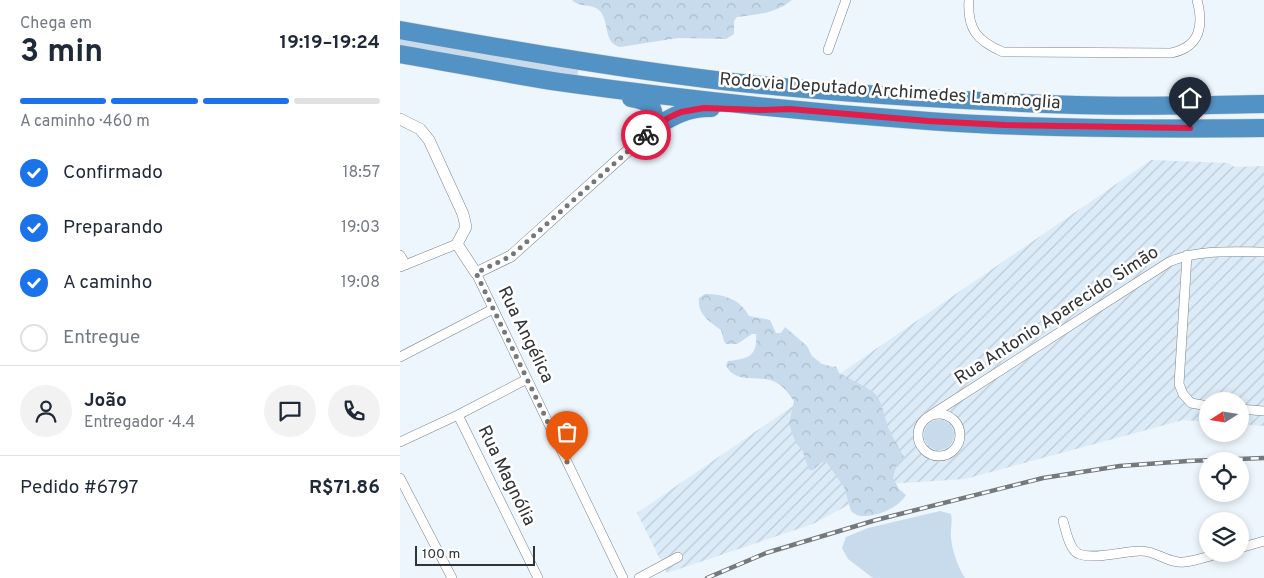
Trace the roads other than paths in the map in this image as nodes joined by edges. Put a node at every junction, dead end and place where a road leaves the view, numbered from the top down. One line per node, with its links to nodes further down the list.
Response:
1 (846, 0): 5 (street)
2 (969, 0): 3 (street)
3 (1197, 0)
4 (400, 30): 8 (highway, Rodovia Deputado Archimedes Lammoglia)
5 (828, 50)
6 (400, 54): 7 (highway, Rodovia Deputado Archimedes Lammoglia)
7 (557, 81): 9 (highway, Rodovia Deputado Archimedes Lammoglia); 12 (highway)
8 (1264, 104)
9 (790, 109): 11 (highway, Rodovia Deputado Archimedes Lammoglia); 12 (highway)
10 (400, 119): 13 (street)
11 (1264, 128)
12 (652, 129): 18 (street)
13 (457, 244): 17 (street); 18 (street, Rua Angélica)
14 (1264, 252): 15 (street, Rua Antonio Aparecido Simão)
15 (1186, 255): 22 (street, Rua Antonio Aparecido Simão); 23 (street)
16 (400, 256): 17 (street)
17 (403, 266)
18 (476, 273): 19 (street, Rua Angélica)
19 (493, 309): 20 (street); 21 (street, Rua Angélica)
20 (400, 356)
21 (527, 379): 26 (street); 38 (street, Rua Angélica)
22 (957, 400): 27 (street, Rua Antonio Aparecido Simão); 28 (street)
23 (1199, 404)
24 (1249, 410): 25 (street)
25 (1264, 411)
26 (458, 415): 29 (street); 37 (street, Rua Magnólia)
27 (932, 415): 28 (street); 28 (street, Rua Antonio Aparecido Simão)
28 (950, 418)
29 (400, 442)
30 (400, 478): 36 (street)
31 (1063, 521): 35 (street)
32 (1264, 541): 33 (street)
33 (1249, 545)
34 (678, 557): 39 (street)
35 (1199, 558)
36 (452, 578)
37 (538, 578)
38 (623, 578)
39 (639, 578)

